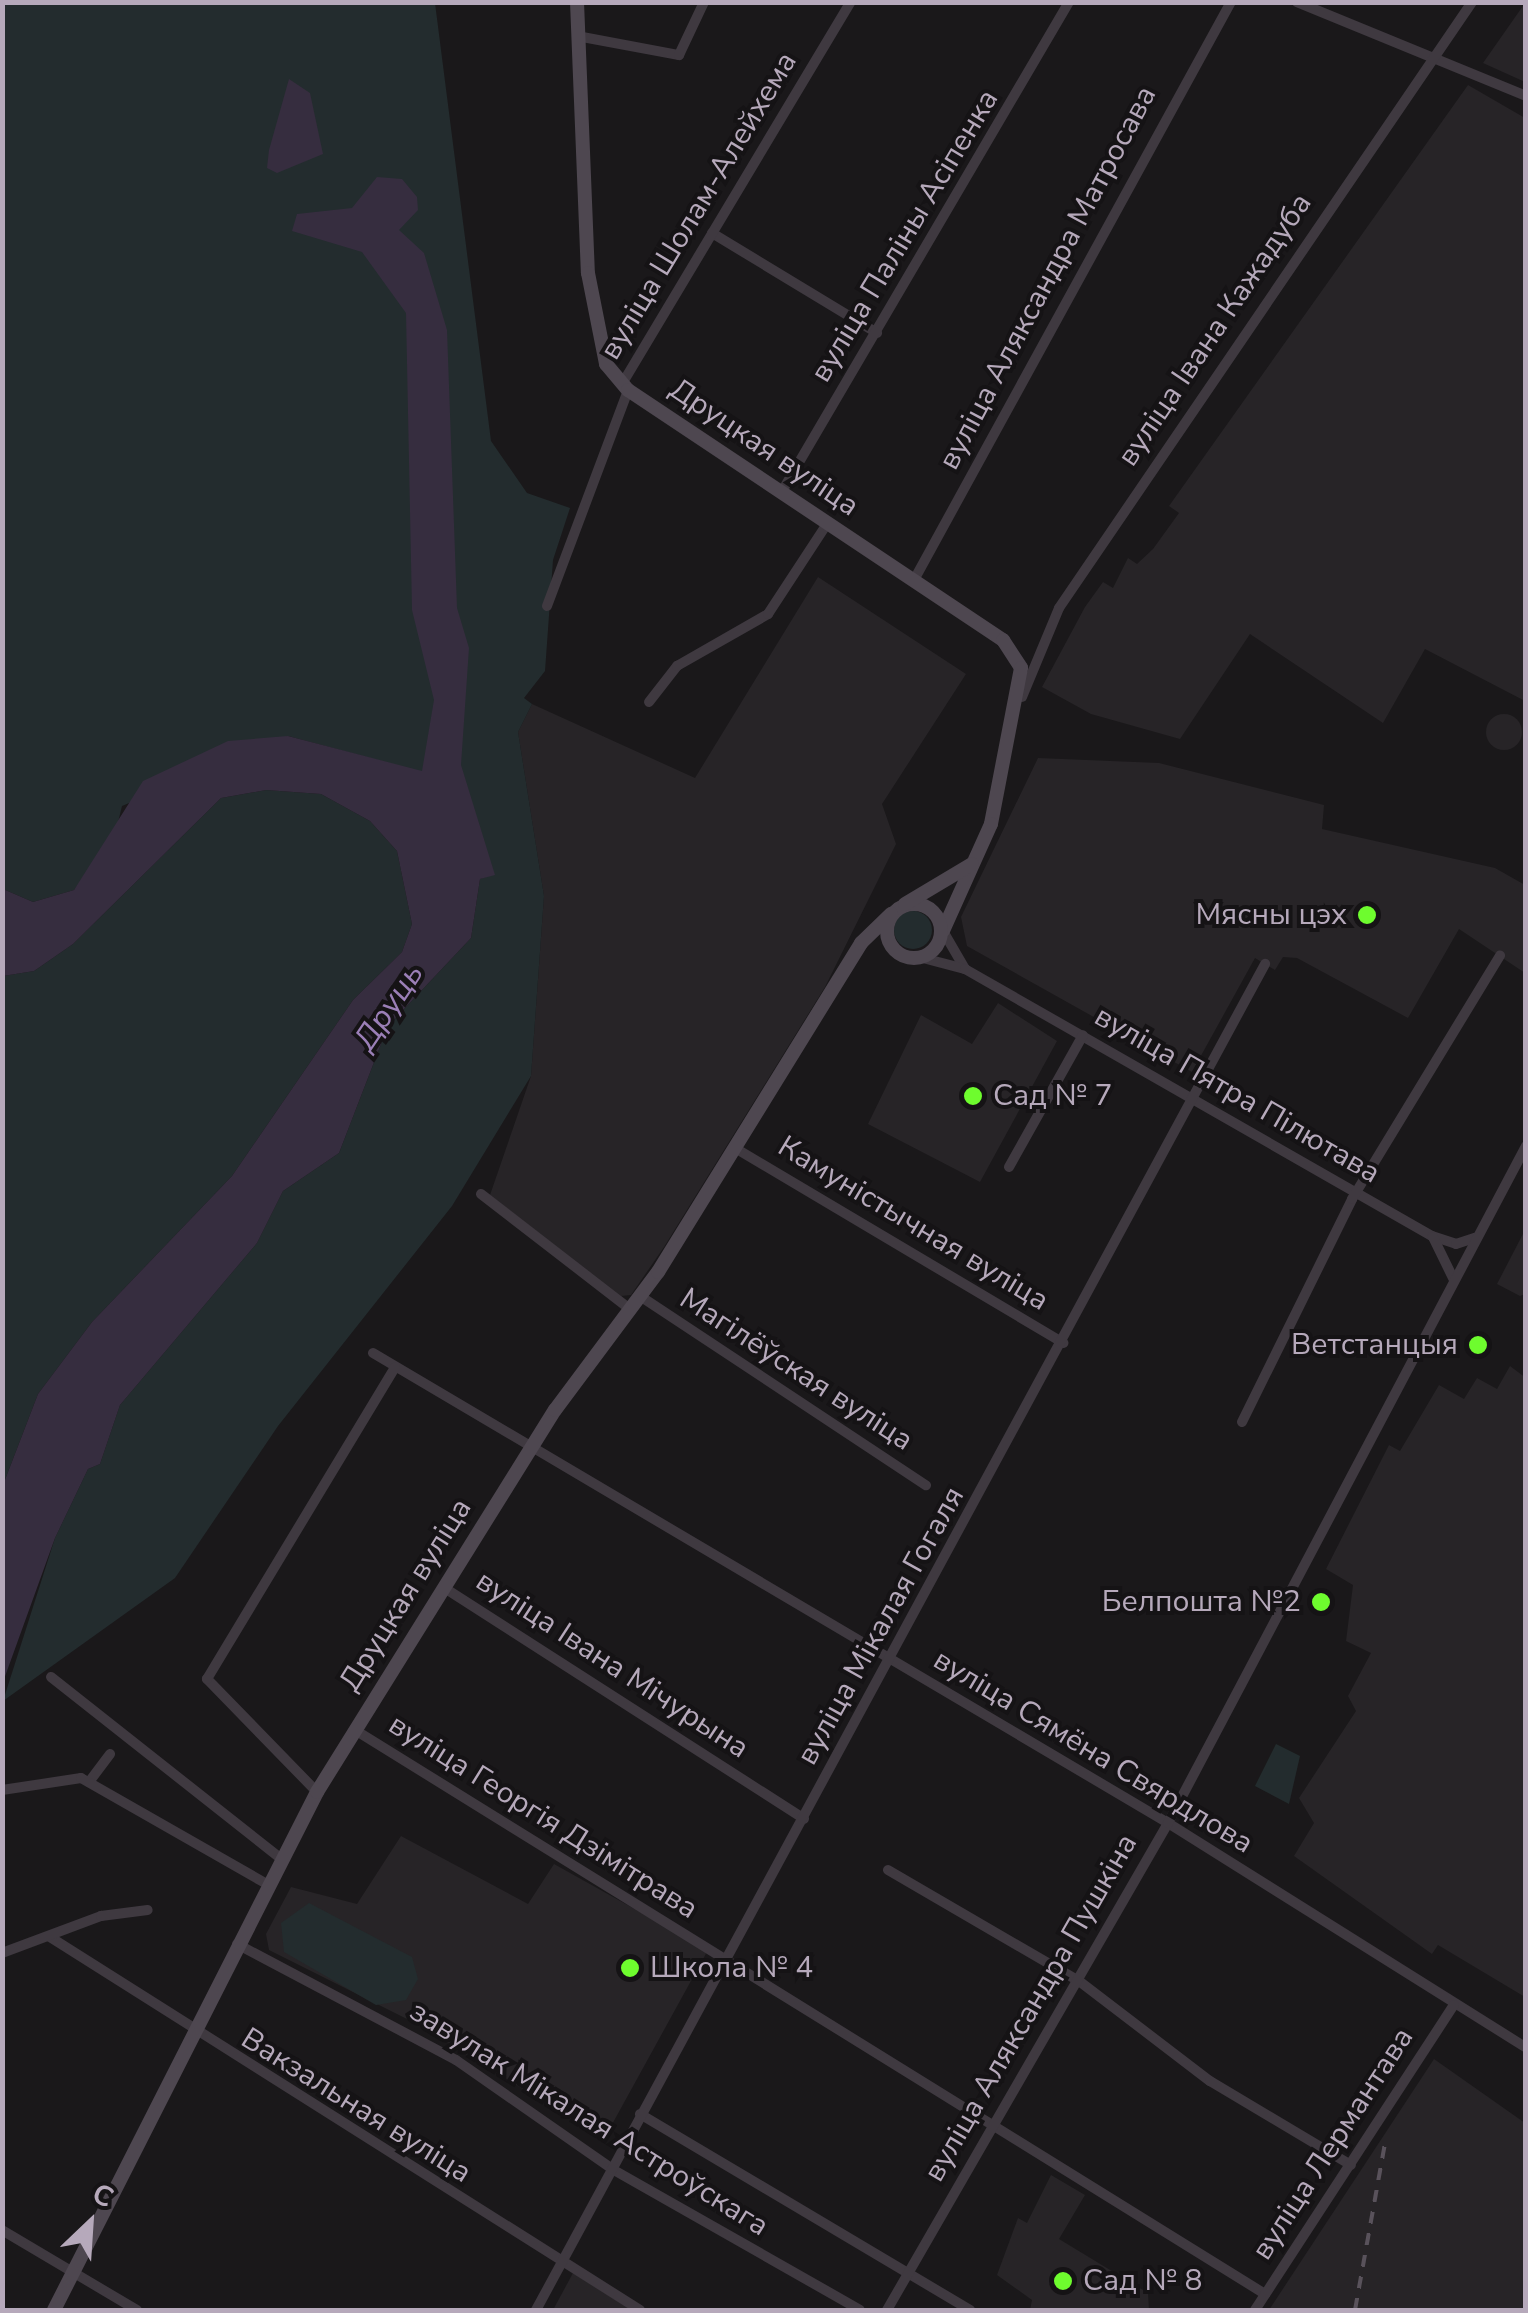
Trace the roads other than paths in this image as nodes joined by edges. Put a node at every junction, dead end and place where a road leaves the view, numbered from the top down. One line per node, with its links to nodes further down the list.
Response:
1 (576, 2): 8 (main road, Друцкая вуліца)
2 (704, 2): 8 (street)
3 (851, 2): 11 (street, вуліца Шолам-Алейхема)
4 (1069, 2): 12 (street, вуліца Паліны Асіпенка)
5 (1231, 2): 16 (street, вуліца Аляксандра Матросава)
6 (1297, 2): 9 (street)
7 (1472, 2): 9 (street, вуліца Івана Кажадуба)
8 (577, 36): 13 (main road, Друцкая вуліца)
9 (1434, 57): 10 (street); 18 (street, вуліца Івана Кажадуба)
10 (1526, 96)
11 (712, 234): 12 (street); 13 (street, вуліца Шолам-Алейхема)
12 (877, 333): 14 (street, вуліца Паліны Асіпенка)
13 (625, 387): 14 (main road, Друцкая вуліца); 17 (street, вуліца Шолам-Алейхема)
14 (781, 492): 15 (main road, Друцкая вуліца)
15 (827, 524): 16 (main road, Друцкая вуліца); 19 (street)
16 (914, 580): 18 (main road, Друцкая вуліца)
17 (546, 606)
18 (1022, 697): 20 (main road)
19 (649, 702)
20 (973, 863): 21 (main road, Друцкая вуліца); 22 (main road)
21 (895, 911): 22 (main road); 23 (main road, Друцкая вуліца); 24 (main road)
22 (944, 931): 26 (main road); 28 (street)
23 (861, 942): 24 (main road); 32 (main road, Друцкая вуліца)
24 (898, 951): 26 (main road)
25 (1500, 956): 35 (street)
26 (919, 957): 28 (street, вуліца Пятра Пілютава)
27 (1265, 964): 30 (street, вуліца Мікалая Гогаля)
28 (966, 969): 29 (street, вуліца Пятра Пілютава)
29 (1083, 1035): 30 (street, вуліца Пятра Пілютава); 33 (street)
30 (1196, 1101): 35 (street, вуліца Пятра Пілютава); 41 (street, вуліца Мікалая Гогаля)
31 (1526, 1146): 36 (street, вуліца Аляксандра Пушкіна)
32 (735, 1148): 39 (main road, Друцкая вуліца); 41 (street, Камуністычная вуліца)
33 (1009, 1167)
34 (481, 1194): 40 (street, Магілёўская вуліца)
35 (1356, 1194): 37 (street, вуліца Пятра Пілютава); 44 (street)
36 (1482, 1230): 37 (street, вуліца Пятра Пілютава); 38 (street, вуліца Аляксандра Пушкіна)
37 (1432, 1236): 38 (street)
38 (1453, 1280): 56 (street, вуліца Аляксандра Пушкіна)
39 (640, 1296): 40 (main road, Друцкая вуліца); 46 (street, Магілёўская вуліца)
40 (630, 1309): 45 (main road, Друцкая вуліца)
41 (1064, 1343): 48 (street, вуліца Мікалая Гогаля)
42 (373, 1353): 43 (street, вуліца Сямёна Свярдлова)
43 (395, 1368): 45 (street, вуліца Сямёна Свярдлова); 54 (street)
44 (1242, 1422)
45 (529, 1450): 47 (main road, Друцкая вуліца); 48 (street, вуліца Сямёна Свярдлова)
46 (926, 1485)
47 (443, 1587): 50 (main road, Друцкая вуліца); 55 (street, вуліца Івана Мічурына)
48 (889, 1660): 55 (street, вуліца Мікалая Гогаля); 56 (street, вуліца Сямёна Свярдлова)
49 (51, 1677): 57 (street)
50 (355, 1730): 54 (main road, Друцкая вуліца); 64 (street, вуліца Георгія Дзімітрава)
51 (110, 1754): 52 (street)
52 (89, 1782): 53 (street); 59 (street)
53 (2, 1790)
54 (318, 1792): 57 (main road, Друцкая вуліца)
55 (804, 1818): 64 (street, вуліца Мікалая Гогаля)
56 (1168, 1823): 65 (street, вуліца Аляксандра Пушкіна); 66 (street, вуліца Сямёна Свярдлова)
57 (280, 1858): 59 (main road, Друцкая вуліца)
58 (888, 1870): 65 (street)
59 (267, 1884): 62 (main road, Друцкая вуліца)
60 (148, 1910): 61 (street)
61 (50, 1937): 63 (street); 67 (street, Вакзальная вуліца)
62 (236, 1944): 67 (main road, Друцкая вуліца); 72 (street, завулак Мікалая Астроўскага)
63 (2, 1953)
64 (725, 1959): 69 (street, вуліца Мікалая Гогаля); 70 (street, вуліца Георгія Дзімітрава)
65 (1078, 1981): 70 (street, вуліца Аляксандра Пушкіна); 71 (street)
66 (1454, 2005): 68 (street, вуліца Сямёна Свярдлова); 71 (street, вуліца Лермантава)
67 (191, 2031): 74 (street, Вакзальная вуліца); 75 (main road, Друцкая вуліца)
68 (1526, 2048)
69 (640, 2114): 72 (street, вуліца Мікалая Гогаля); 76 (street)
70 (990, 2125): 76 (street, вуліца Аляксандра Пушкіна); 77 (street, вуліца Георгія Дзімітрава)
71 (1351, 2165): 77 (street, вуліца Лермантава)
72 (612, 2169): 74 (street, вуліца Мікалая Гогаля); 82 (street, завулак Мікалая Астроўскага)
73 (2, 2230): 75 (street)
74 (562, 2262): 80 (street, вуліца Мікалая Гогаля); 81 (street, Вакзальная вуліца)
75 (70, 2271): 78 (main road, Друцкая вуліца); 79 (street)
76 (908, 2271): 83 (street, вуліца Аляксандра Пушкіна); 84 (street)
77 (1266, 2294): 85 (street, вуліца Лермантава)
78 (54, 2310)
79 (138, 2310)
80 (536, 2310)
81 (640, 2310)
82 (860, 2310)
83 (887, 2310)
84 (970, 2310)
85 (1255, 2310)

